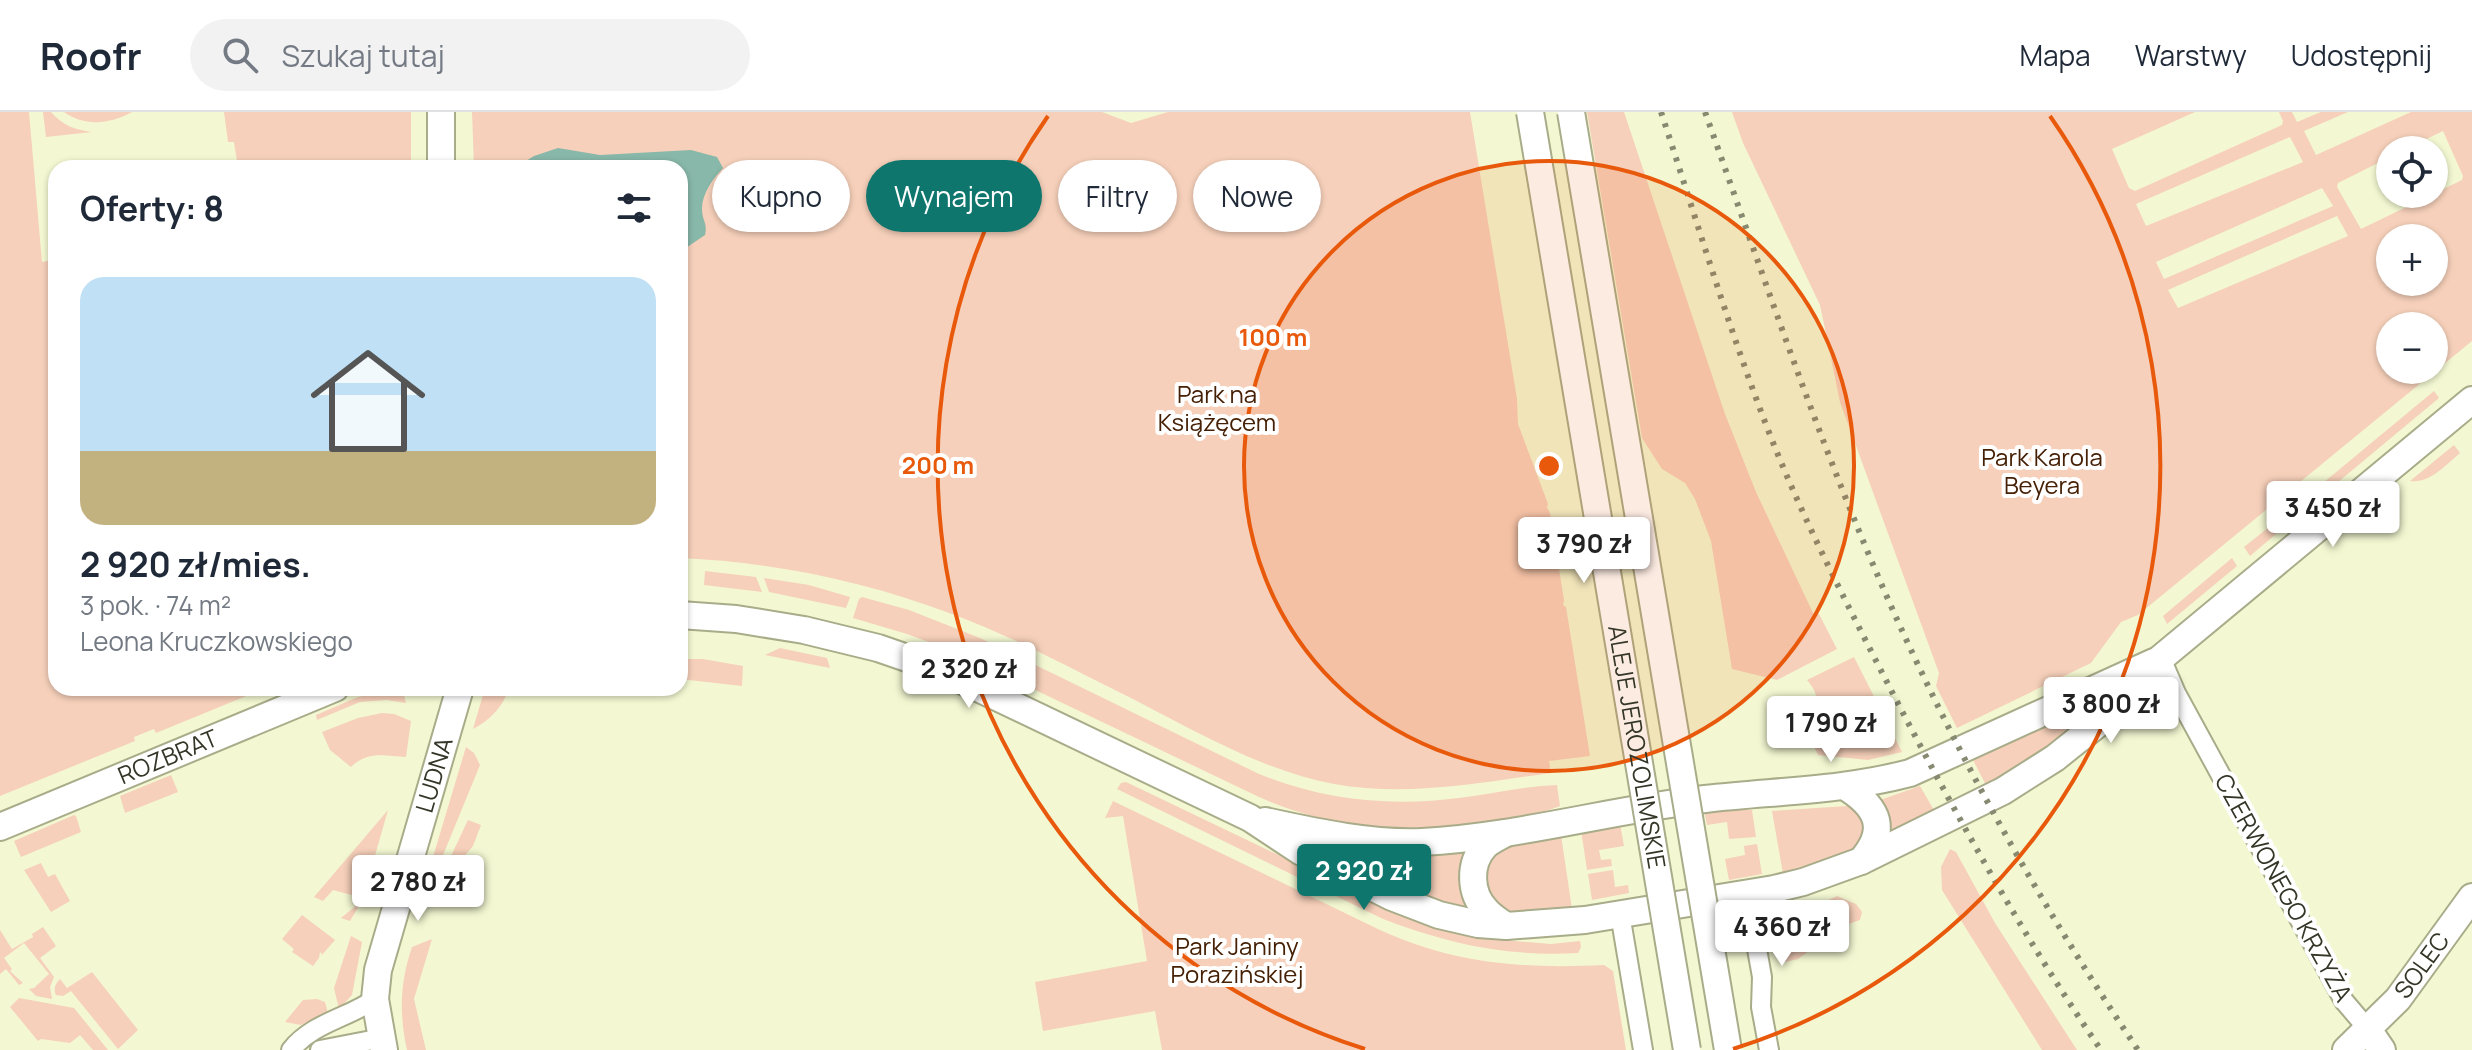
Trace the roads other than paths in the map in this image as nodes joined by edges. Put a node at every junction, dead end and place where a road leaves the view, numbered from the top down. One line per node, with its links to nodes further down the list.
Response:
1 (441, 112): 4 (street)
2 (1530, 112): 25 (street, ALEJE JEROZOLIMSKIE, bridge)
3 (1571, 112): 26 (street, ALEJE JEROZOLIMSKIE, bridge)
4 (441, 160)
5 (2472, 400): 7 (street)
6 (688, 616): 11 (street)
7 (2161, 658): 10 (street); 14 (street); 20 (street, CZERWONEGO KRZYŻA)
8 (316, 696): 12 (street, ROZBRAT)
9 (458, 696): 19 (street, LUDNA)
10 (1846, 787): 13 (street); 14 (street)
11 (1250, 818): 13 (street); 18 (street)
12 (0, 827)
13 (1508, 832): 18 (street)
14 (1861, 861): 15 (street)
15 (1747, 893): 17 (street); 27 (street)
16 (2472, 897): 20 (street, SOLEC)
17 (1620, 914): 18 (street); 24 (street)
18 (1506, 926)
19 (375, 999): 21 (street, LUDNA); 22 (street)
20 (2367, 1028): 28 (street, SOLEC); 29 (street)
21 (383, 1044): 23 (street)
22 (291, 1050)
23 (320, 1050)
24 (1643, 1050)
25 (1687, 1050)
26 (1728, 1050)
27 (1769, 1050)
28 (2346, 1050)
29 (2382, 1050)

